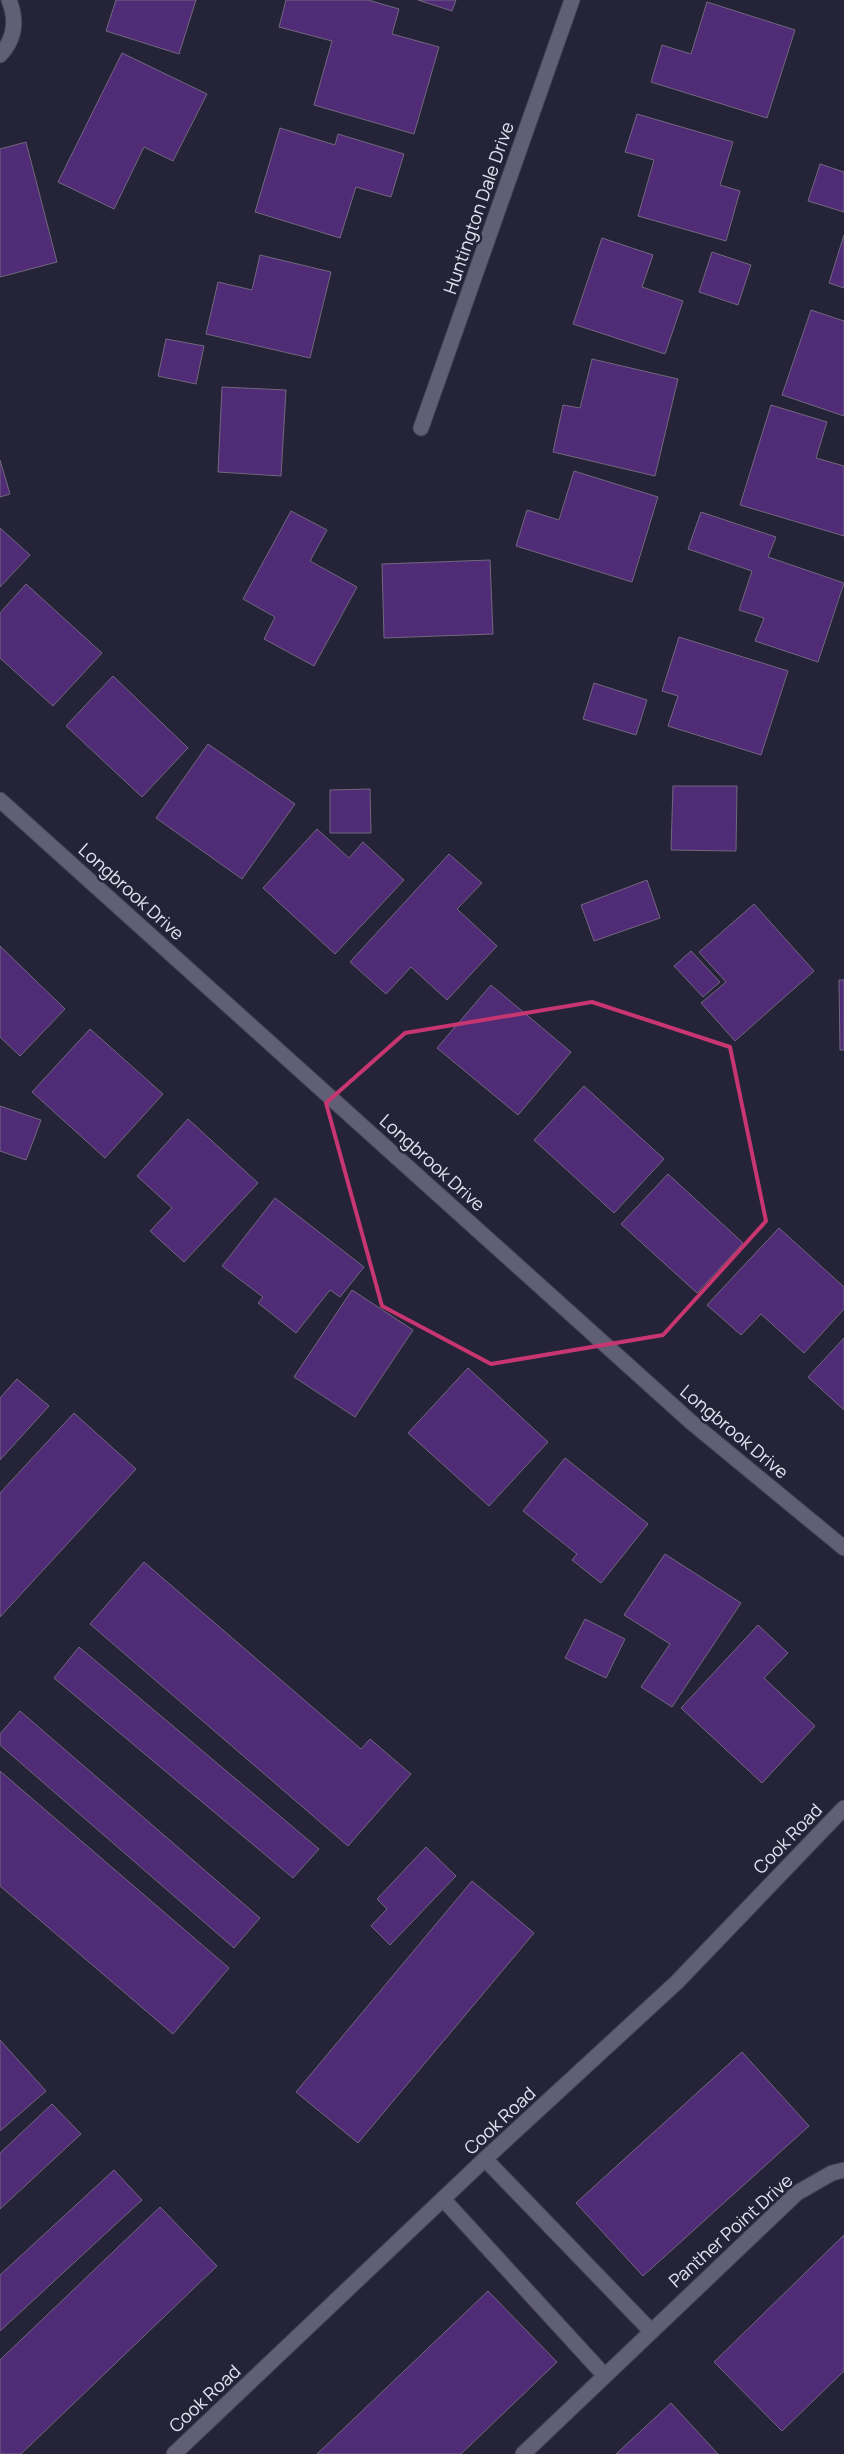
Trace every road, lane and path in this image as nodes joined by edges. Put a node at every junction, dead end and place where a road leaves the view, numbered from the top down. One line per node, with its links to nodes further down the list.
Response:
1 (9, 0): 3 (street)
2 (572, 0): 4 (street, Huntington Dale Drive)
3 (0, 55)
4 (421, 428)
5 (0, 800): 6 (street, Longbrook Drive)
6 (844, 1548)
7 (844, 1808): 8 (street, Cook Road)
8 (485, 2159): 10 (street, Cook Road); 11 (street)
9 (844, 2170): 11 (street, Panther Point Drive)
10 (444, 2199): 12 (street); 13 (street, Cook Road)
11 (651, 2331): 12 (street, Panther Point Drive)
12 (605, 2376): 14 (street, Panther Point Drive)
13 (174, 2454)
14 (523, 2454)

